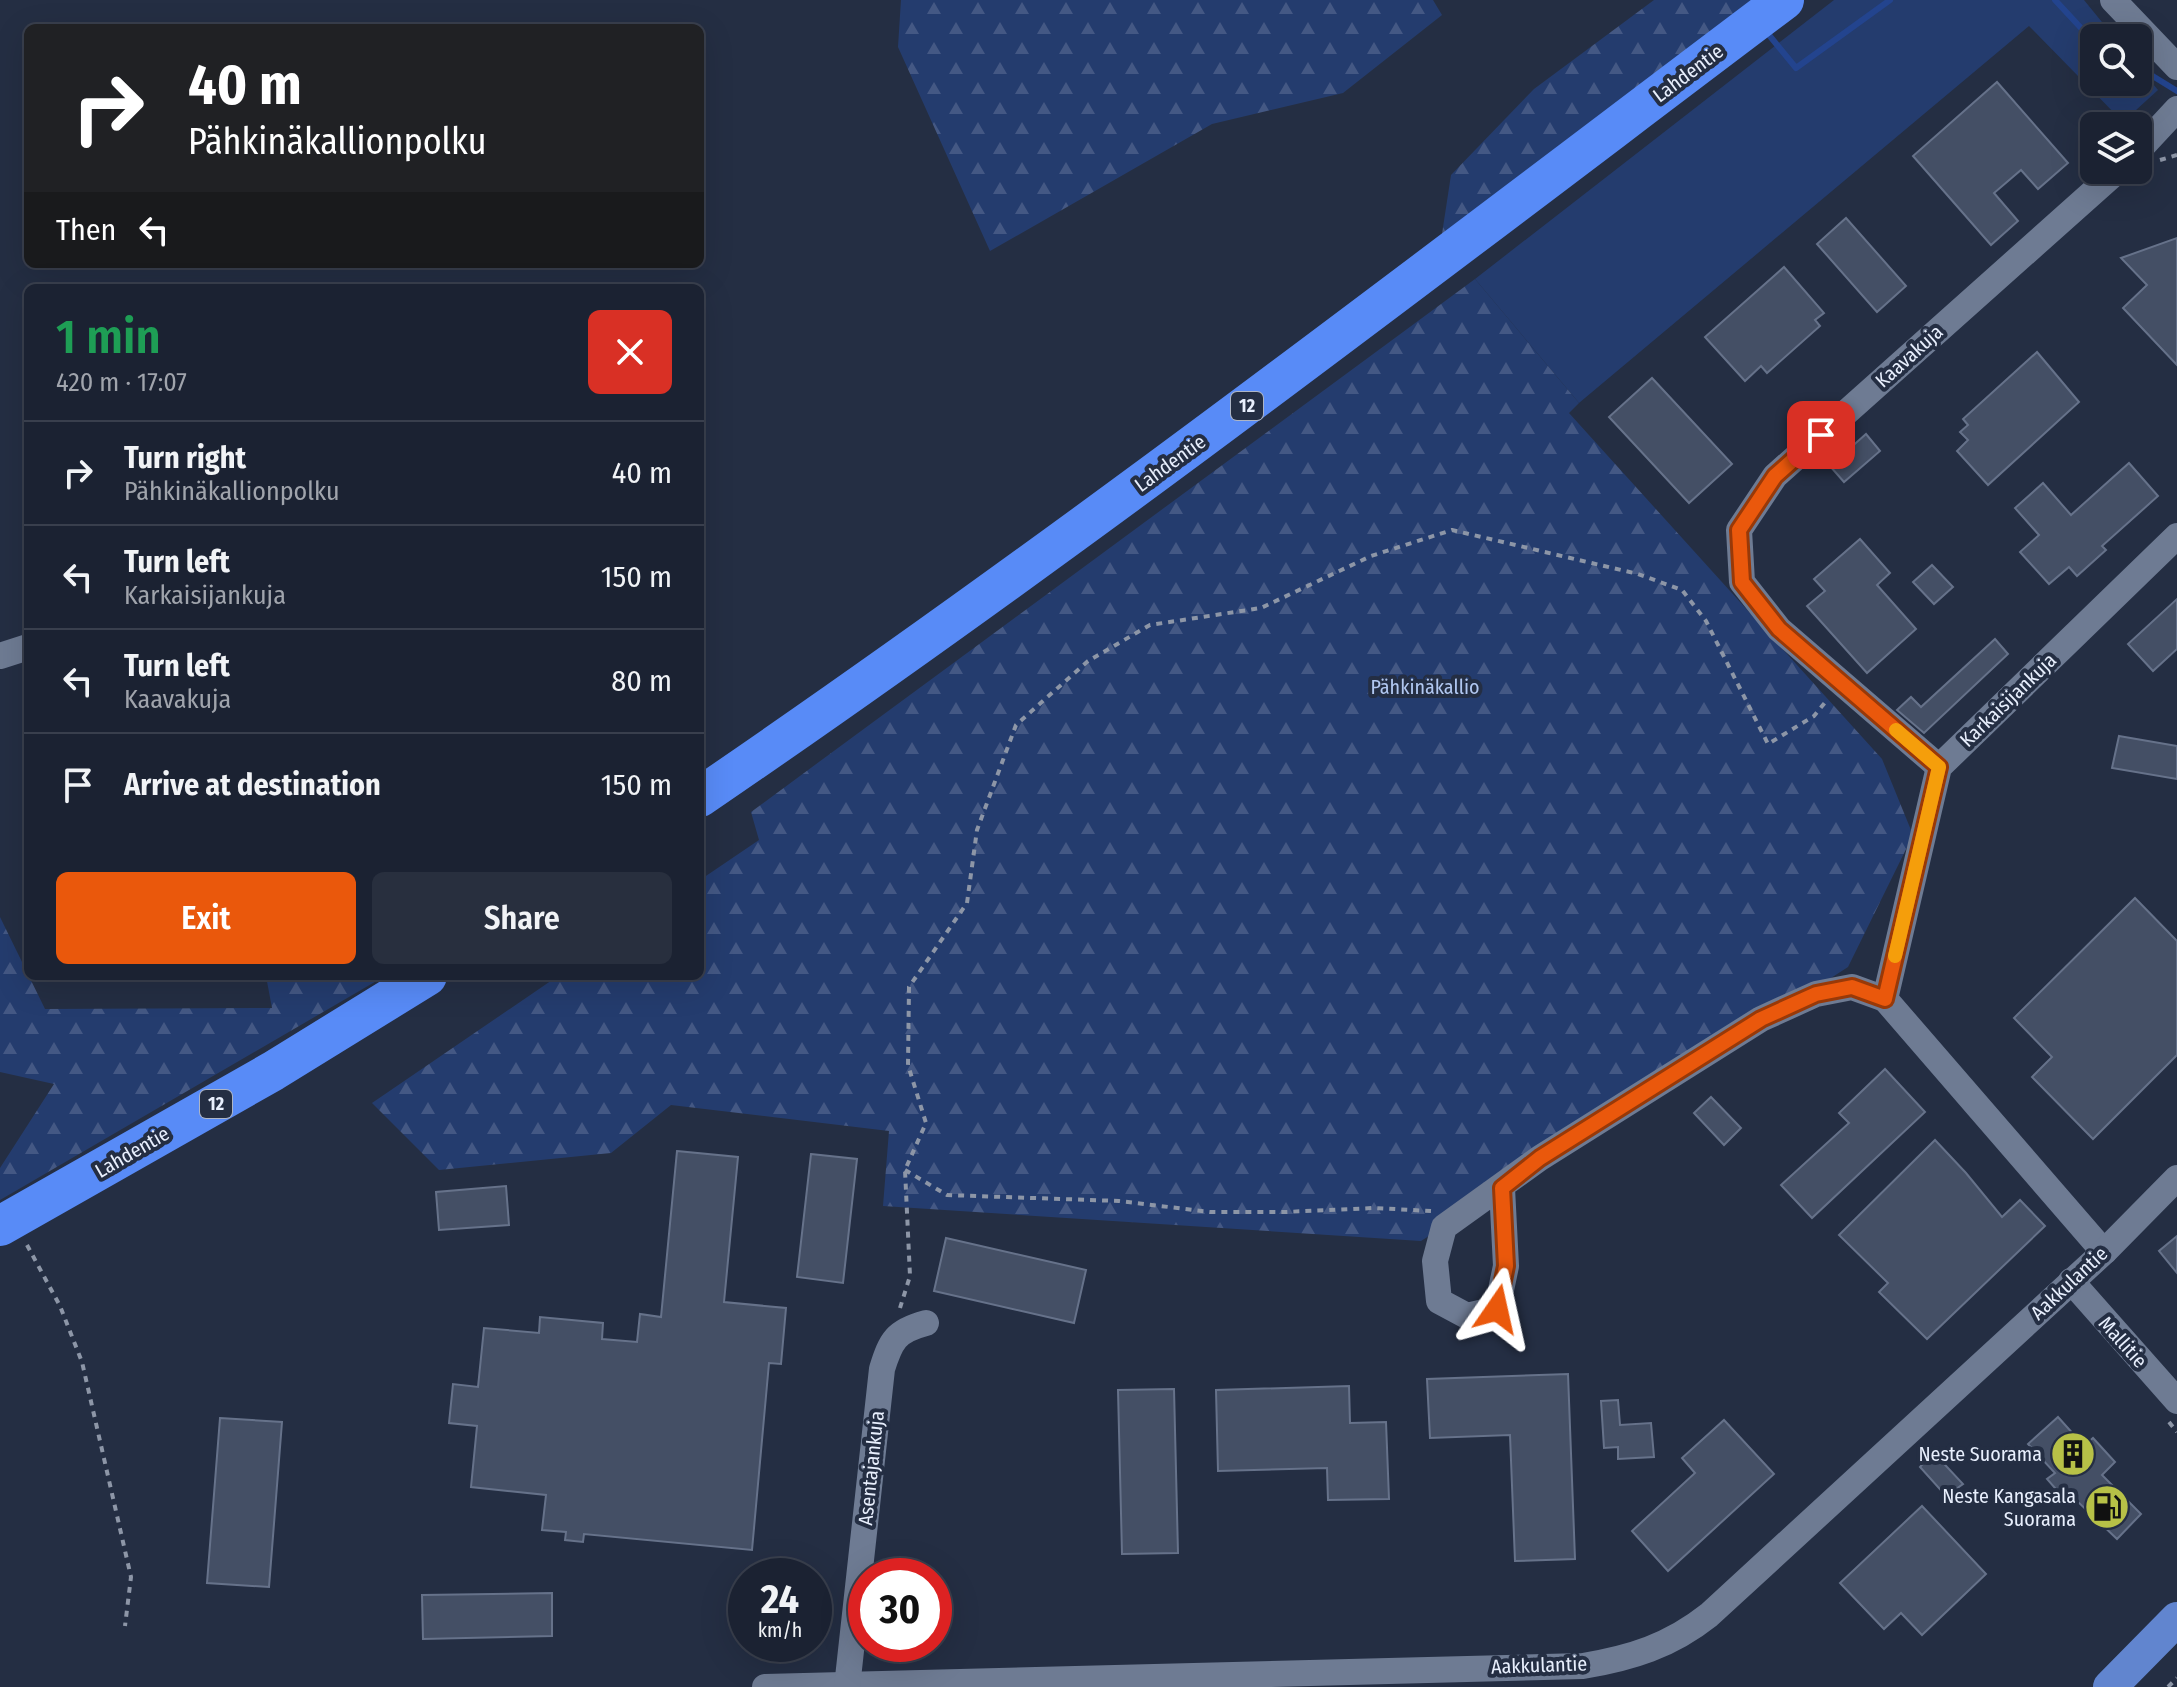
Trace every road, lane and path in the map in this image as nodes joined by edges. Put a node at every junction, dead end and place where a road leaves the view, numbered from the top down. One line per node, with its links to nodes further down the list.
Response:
1 (1784, 0): 12 (highway, Lahdentie / 12)
2 (2113, 0): 3 (street)
3 (2177, 67)
4 (2177, 109): 5 (street)
5 (2152, 136)
6 (2102, 184): 10 (street, Kaavakuja)
7 (2177, 536): 11 (street, Karkaisijankuja)
8 (24, 648): 9 (street)
9 (0, 656)
10 (1842, 683): 11 (street, Kaavakuja); 15 (path)
11 (1939, 767): 14 (street)
12 (704, 794)
13 (421, 980): 19 (highway, Lahdentie / 12)
14 (1885, 999): 17 (street); 20 (street)
15 (905, 1170): 18 (path); 23 (path)
16 (2177, 1178): 20 (street, Aakkulantie)
17 (1502, 1188): 18 (street); 18 (street)
18 (1461, 1216)
19 (14, 1236): 26 (path)
20 (2104, 1252): 21 (street, Aakkulantie)
21 (2071, 1281): 24 (street, Mallitie); 28 (street, Aakkulantie)
22 (926, 1323): 23 (street)
23 (889, 1344): 29 (street, Asentajankuja)
24 (2177, 1401)
25 (2177, 1619): 31 (main road)
26 (125, 1626)
27 (2177, 1678): 32 (path)
28 (1150, 1681): 29 (street, Aakkulantie)
29 (847, 1685): 30 (street, Aakkulantie)
30 (765, 1687)
31 (2110, 1687)
32 (2168, 1687)

